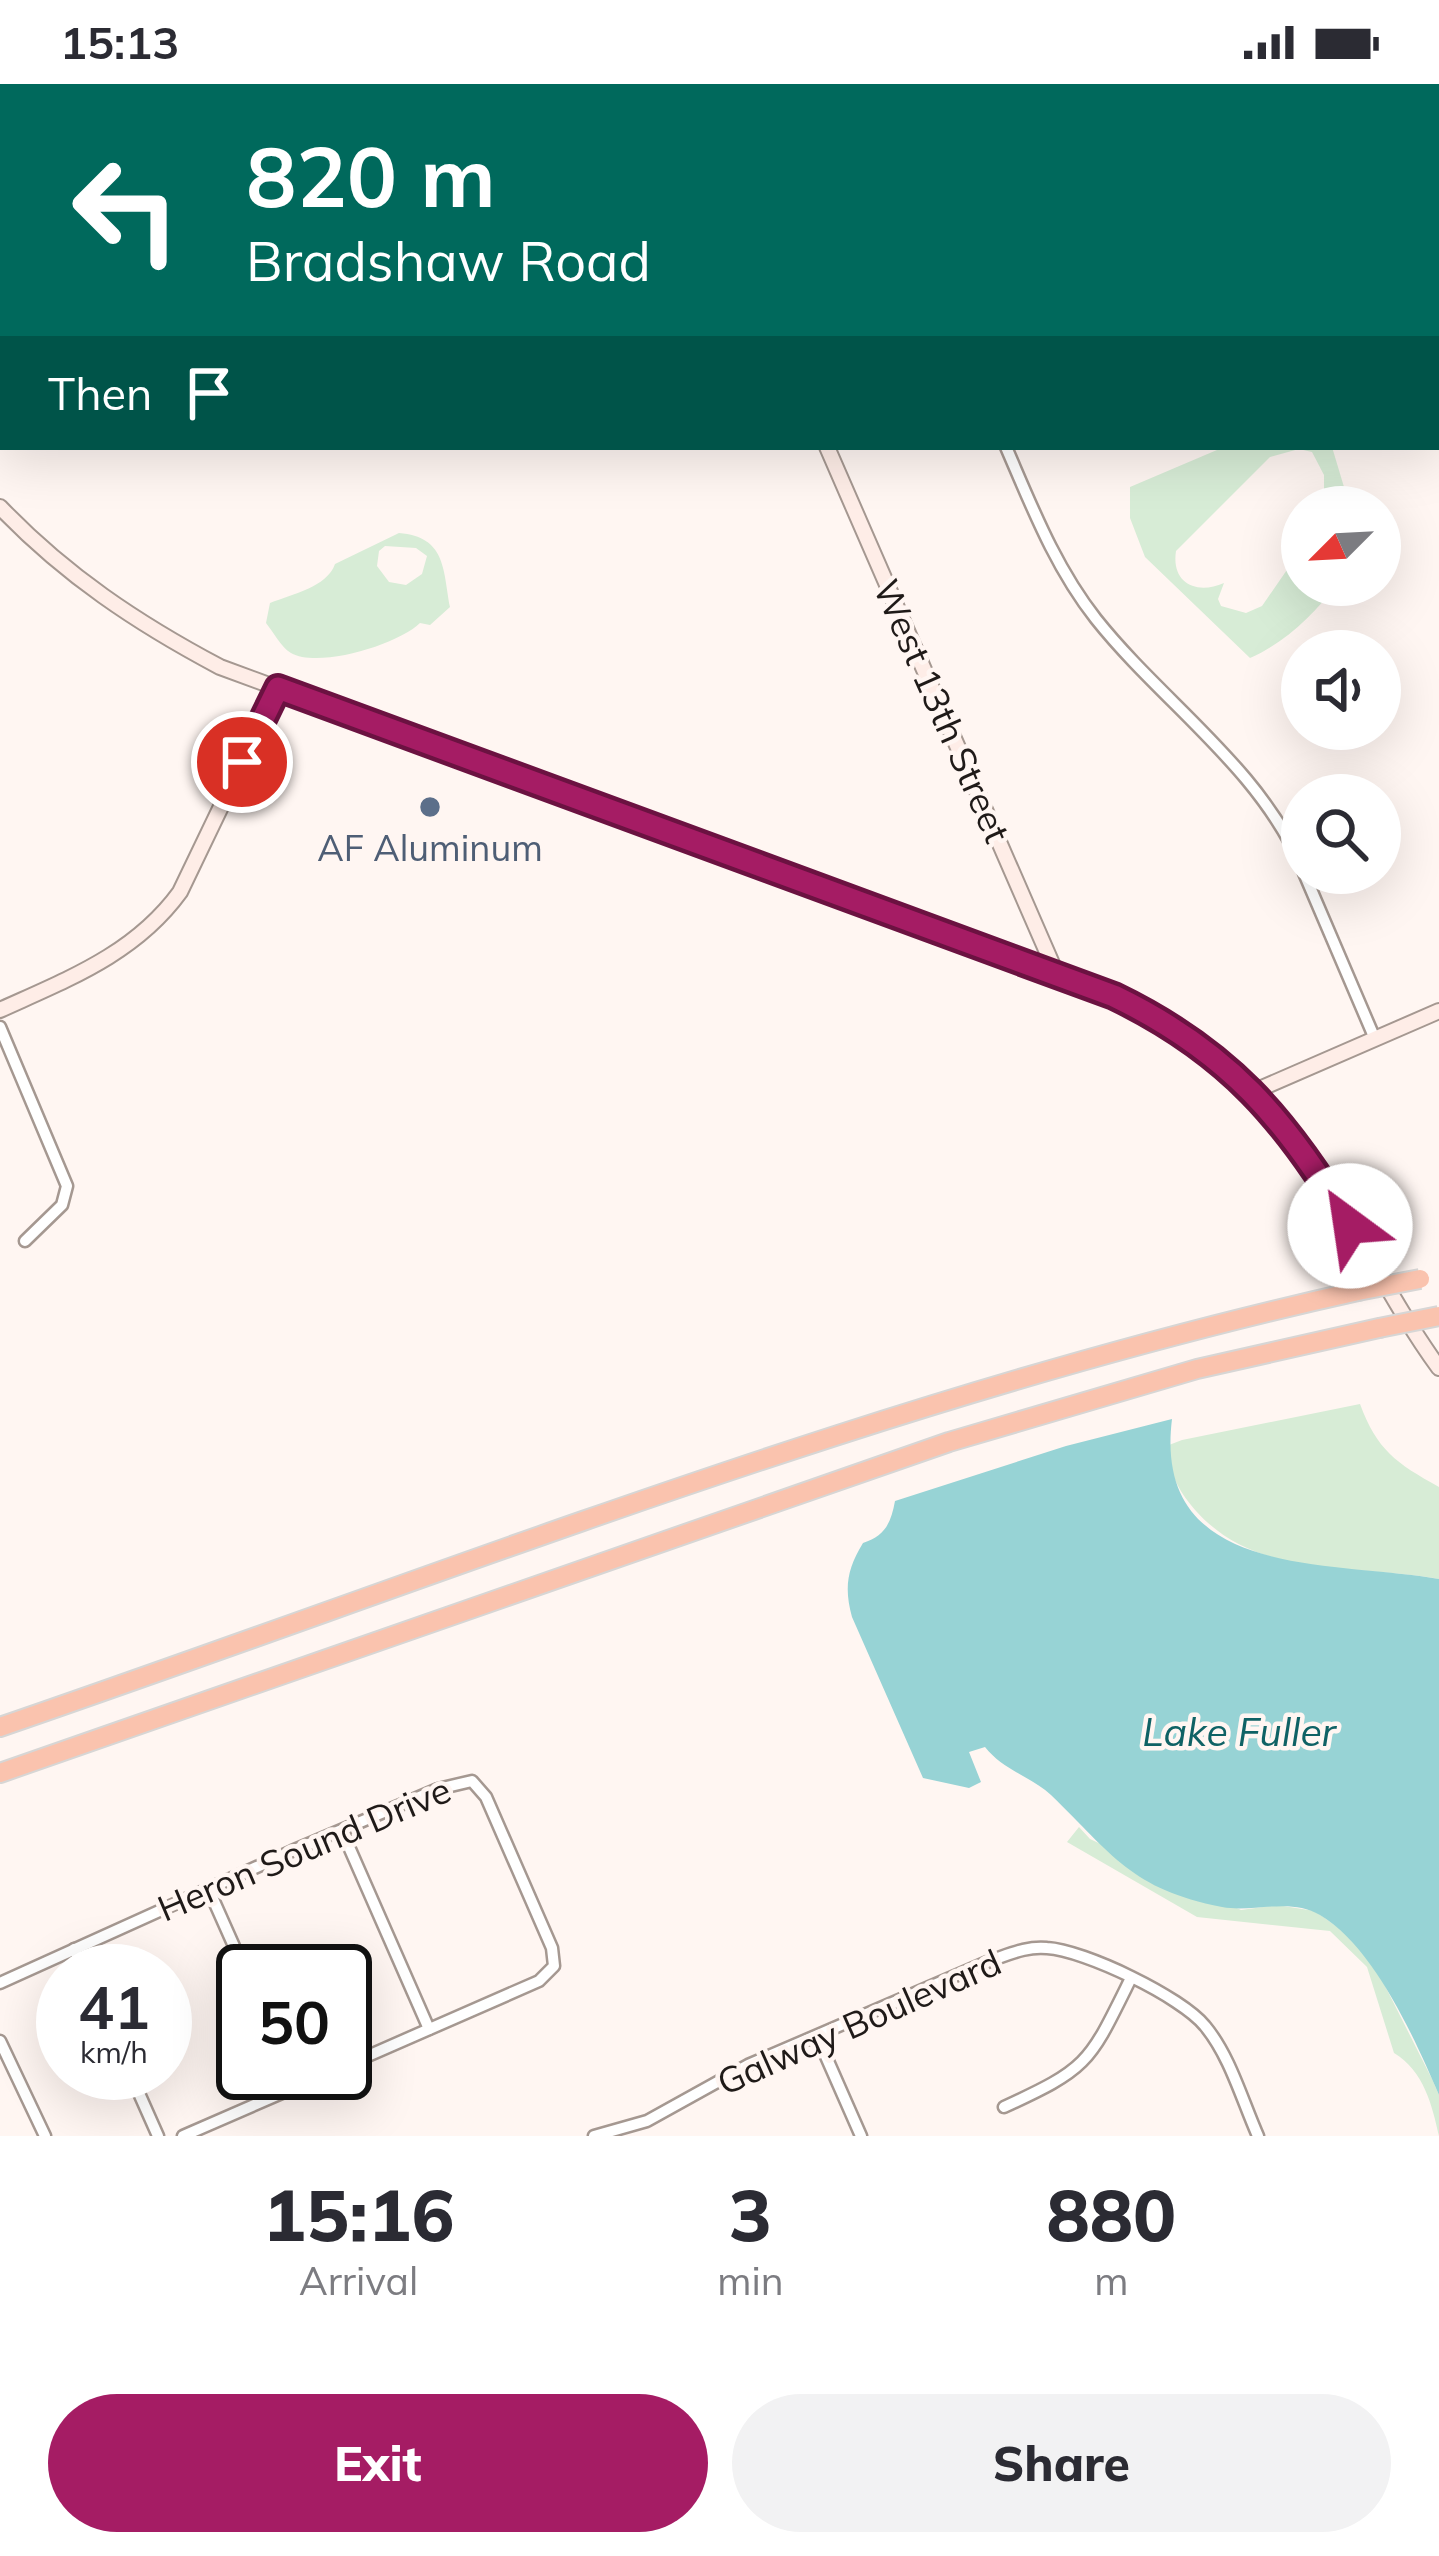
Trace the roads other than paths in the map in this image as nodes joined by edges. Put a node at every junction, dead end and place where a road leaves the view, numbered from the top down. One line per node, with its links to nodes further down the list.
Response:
1 (828, 450): 7 (main road, West 13th Street)
2 (1007, 450): 5 (street)
3 (0, 507): 4 (main road)
4 (278, 688): 7 (main road); 8 (main road)
5 (1281, 829)
6 (1313, 894): 11 (street)
7 (1058, 975): 12 (main road)
8 (0, 1010)
9 (1439, 1011): 11 (main road)
10 (0, 1027): 13 (street)
11 (1375, 1039): 12 (main road)
12 (1255, 1091): 16 (main road)
13 (25, 1241)
14 (1430, 1278): 17 (highway, bridge)
15 (1439, 1316): 18 (highway, bridge)
16 (1439, 1368)
17 (0, 1727)
18 (0, 1773)
19 (342, 1832): 20 (street, Heron Sound Drive); 26 (street); 26 (street, Heron Sound Drive)
20 (209, 1890): 21 (street, Heron Sound Drive); 22 (street)
21 (85, 1944)
22 (233, 1944)
23 (36, 1966): 25 (street, Heron Sound Drive)
24 (1130, 1979): 27 (street, Galway Boulevard); 32 (street); 38 (street, Galway Boulevard)
25 (0, 1982)
26 (429, 2029): 29 (street, Heron Sound Drive)
27 (817, 2036): 36 (street, Galway Boulevard); 37 (street)
28 (0, 2041): 33 (street)
29 (372, 2054)
30 (142, 2100): 34 (street)
31 (266, 2100): 35 (street)
32 (1004, 2107)
33 (45, 2136)
34 (158, 2136)
35 (183, 2136)
36 (594, 2136)
37 (861, 2136)
38 (1258, 2136)

